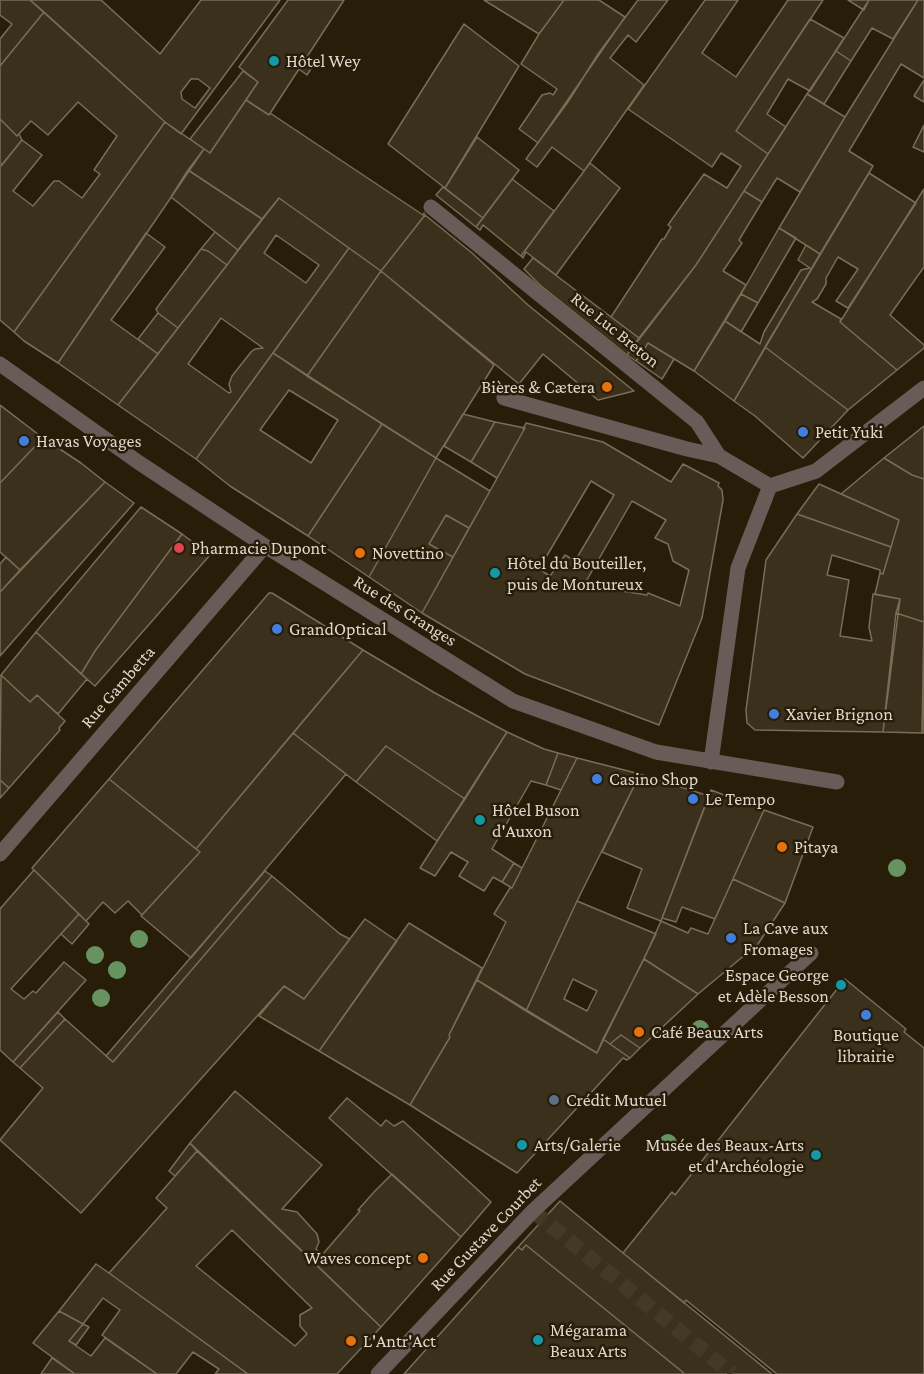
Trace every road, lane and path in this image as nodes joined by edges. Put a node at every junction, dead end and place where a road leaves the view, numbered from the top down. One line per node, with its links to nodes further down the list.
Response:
1 (431, 207): 5 (street, Rue Luc Breton)
2 (0, 364): 7 (street, Rue des Granges)
3 (924, 387): 6 (street)
4 (504, 398): 5 (street)
5 (719, 456): 6 (street, Rue Luc Breton)
6 (770, 486): 8 (street)
7 (265, 546): 8 (street, Rue des Granges); 10 (street, Rue Gambetta)
8 (711, 762): 9 (street, Rue des Granges)
9 (837, 782)
10 (0, 854)
11 (811, 953): 12 (street, Rue Gustave Courbet)
12 (378, 1374)

